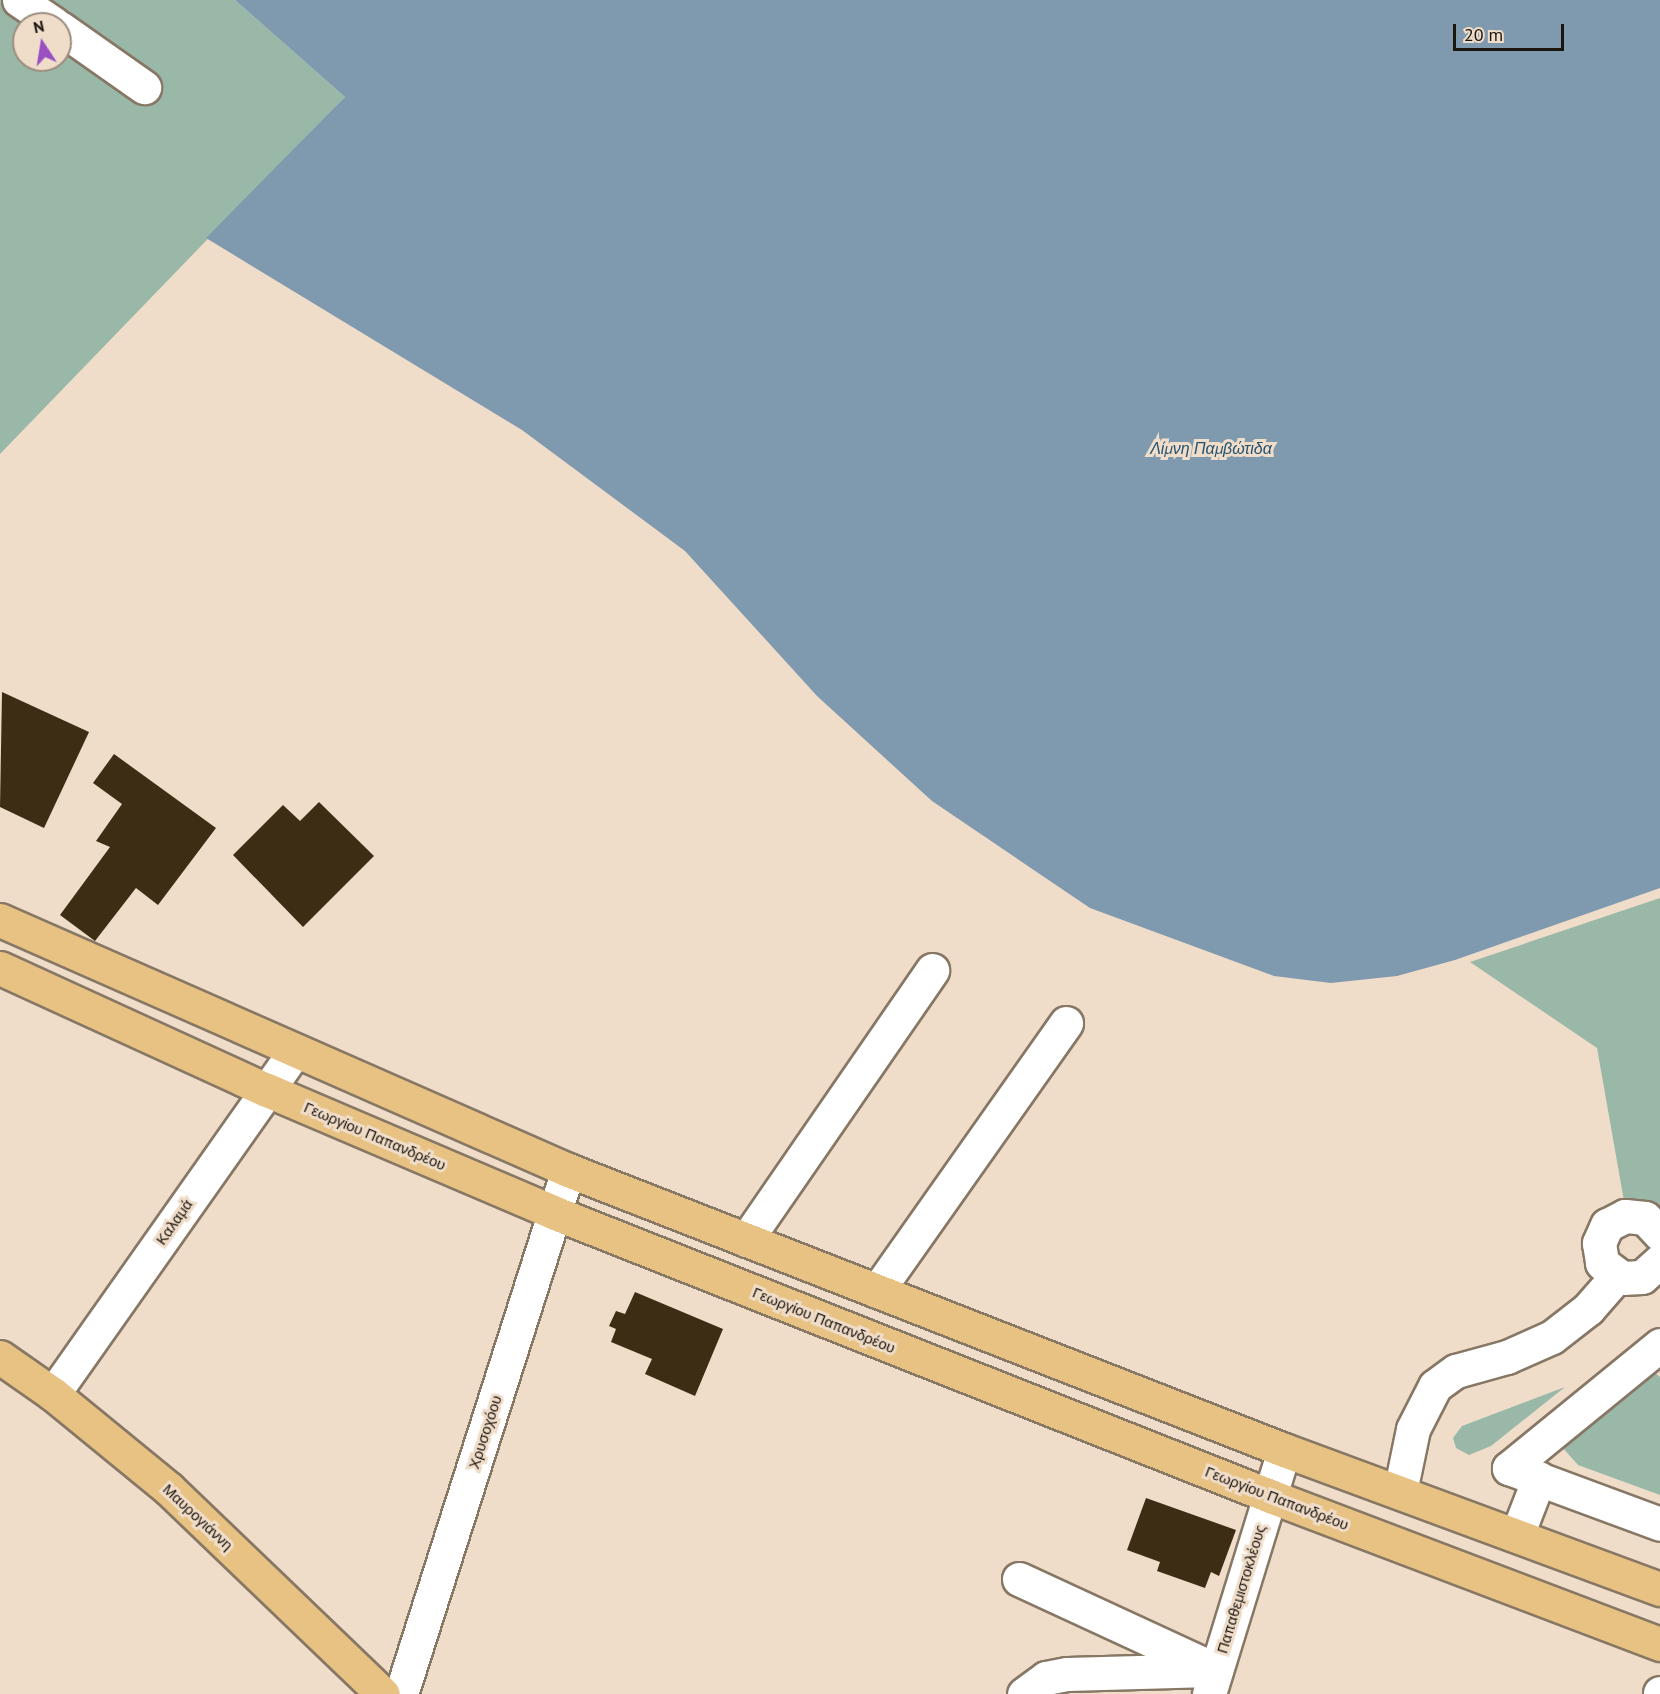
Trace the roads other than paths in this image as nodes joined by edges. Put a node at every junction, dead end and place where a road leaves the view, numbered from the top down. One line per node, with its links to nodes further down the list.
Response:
1 (19, 0): 2 (street)
2 (36, 12)
3 (72, 36): 4 (street)
4 (144, 87)
5 (0, 920): 9 (main road)
6 (0, 968): 10 (main road, Γεωργίου Παπανδρέου)
7 (932, 970): 14 (street)
8 (1066, 1023): 17 (street)
9 (295, 1051): 10 (street, Καλαμά); 11 (main road)
10 (267, 1090): 12 (main road, Γεωργίου Παπανδρέου); 20 (street, Καλαμά)
11 (568, 1170): 12 (street, Χρυσοχόου); 14 (main road)
12 (555, 1213): 24 (main road, Γεωργίου Παπανδρέου); 32 (street, Χρυσοχόου)
13 (1660, 1234): 16 (street)
14 (746, 1240): 17 (main road)
15 (1660, 1261): 16 (street)
16 (1617, 1276): 23 (street)
17 (877, 1291): 21 (main road)
18 (1660, 1345): 22 (street)
19 (0, 1357): 20 (main road, Μαυρογιάννη)
20 (53, 1394): 31 (main road, Μαυρογιάννη)
21 (1284, 1450): 23 (main road); 24 (street, Παπαθεμιστοκλέους)
22 (1539, 1478): 25 (street); 26 (street)
23 (1400, 1492): 26 (main road)
24 (1270, 1496): 29 (main road, Γεωργίου Παπανδρέου); 30 (street, Παπαθεμιστοκλέους)
25 (1660, 1524)
26 (1517, 1535): 28 (main road)
27 (1019, 1579): 30 (street)
28 (1660, 1589)
29 (1660, 1644)
30 (1213, 1682): 33 (street)
31 (383, 1694)
32 (401, 1694)
33 (1024, 1694)

